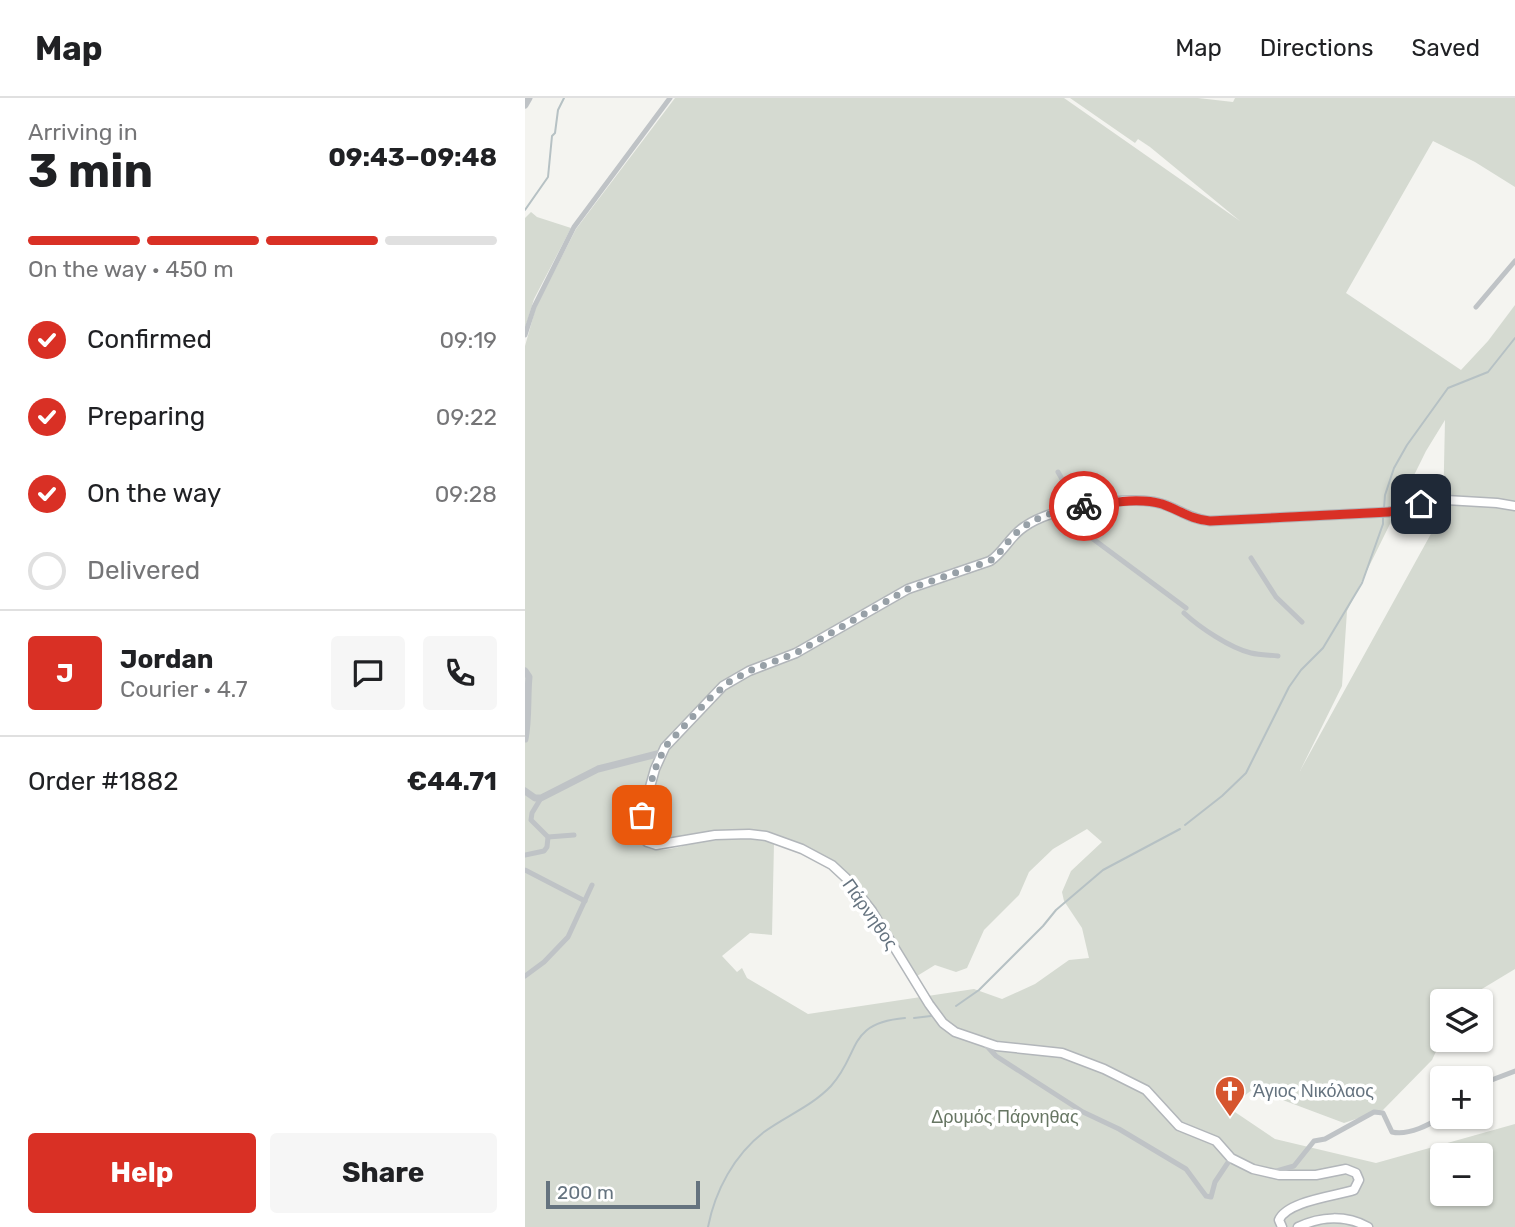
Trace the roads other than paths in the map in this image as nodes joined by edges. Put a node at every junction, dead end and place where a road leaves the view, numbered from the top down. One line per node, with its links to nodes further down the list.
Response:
1 (529, 98): 3 (street)
2 (670, 98): 6 (street)
3 (525, 105)
4 (1515, 261): 5 (street)
5 (1476, 307)
6 (525, 335)
7 (1058, 472): 9 (street)
8 (1515, 506): 9 (main road, Πάρνηθος)
9 (1078, 507): 16 (main road, Πάρνηθος)
10 (1085, 533): 13 (street)
11 (1251, 558): 12 (street)
12 (1302, 622)
13 (1278, 656)
14 (525, 671): 15 (street)
15 (525, 739)
16 (661, 753): 18 (street); 26 (main road, Πάρνηθος)
17 (525, 792): 18 (street)
18 (541, 798): 20 (street)
19 (574, 835): 20 (street)
20 (548, 837): 21 (street)
21 (525, 855)
22 (525, 870): 24 (street)
23 (592, 885): 24 (street)
24 (585, 901): 25 (street)
25 (525, 976)
26 (985, 1044): 30 (main road, Πάρνηθος); 30 (street)
27 (1515, 1071): 28 (street)
28 (1493, 1079)
29 (1430, 1123): 31 (street)
30 (1231, 1158): 31 (main road, Πάρνηθος)
31 (1265, 1172): 32 (main road, Πάρνηθος)
32 (1282, 1227)
33 (1298, 1227): 34 (main road)
34 (1369, 1227)

